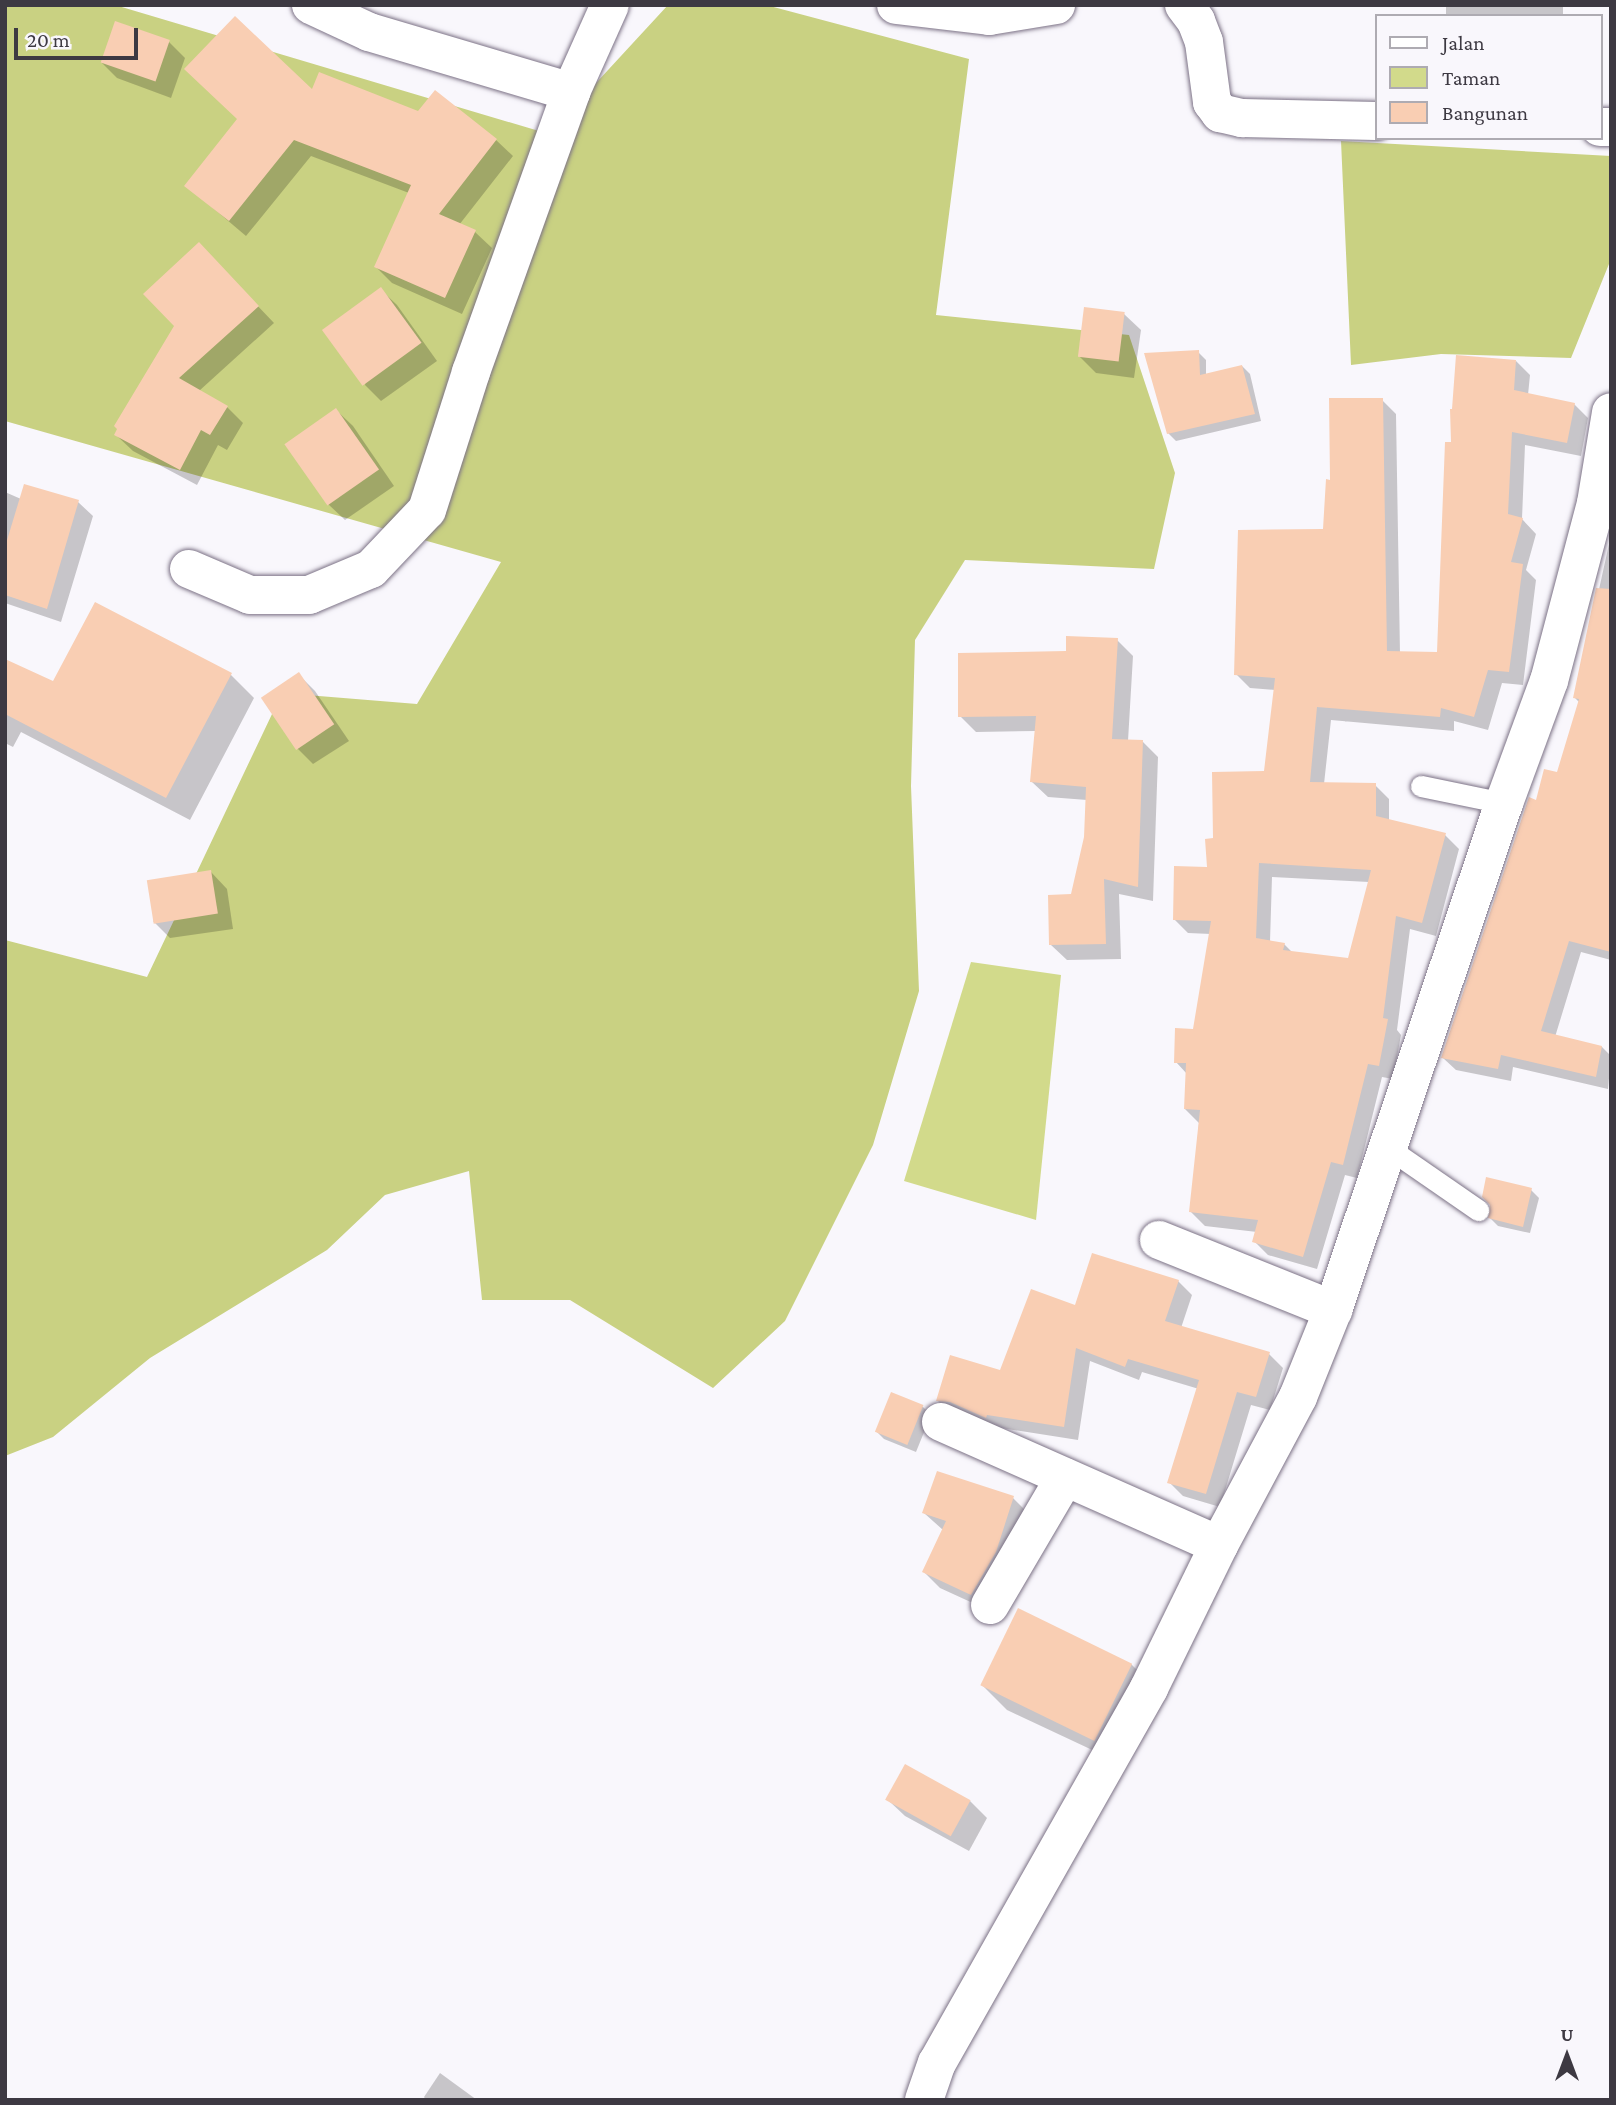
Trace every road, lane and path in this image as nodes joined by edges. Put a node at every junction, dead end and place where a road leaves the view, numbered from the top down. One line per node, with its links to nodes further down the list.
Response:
1 (311, 5): 6 (street)
2 (610, 5): 6 (street)
3 (896, 5): 4 (street)
4 (1056, 5)
5 (1184, 5): 7 (street)
6 (571, 92): 9 (street)
7 (1374, 121)
8 (1611, 412): 11 (street)
9 (189, 569)
10 (1421, 786): 11 (lane)
11 (1504, 803): 12 (street)
12 (1387, 1147): 13 (lane); 15 (street)
13 (1478, 1210)
14 (1159, 1240): 15 (street)
15 (1333, 1310): 18 (street)
16 (942, 1422): 17 (street)
17 (1065, 1477): 18 (street); 19 (street)
18 (1219, 1545): 20 (street)
19 (990, 1605)
20 (925, 2100)

